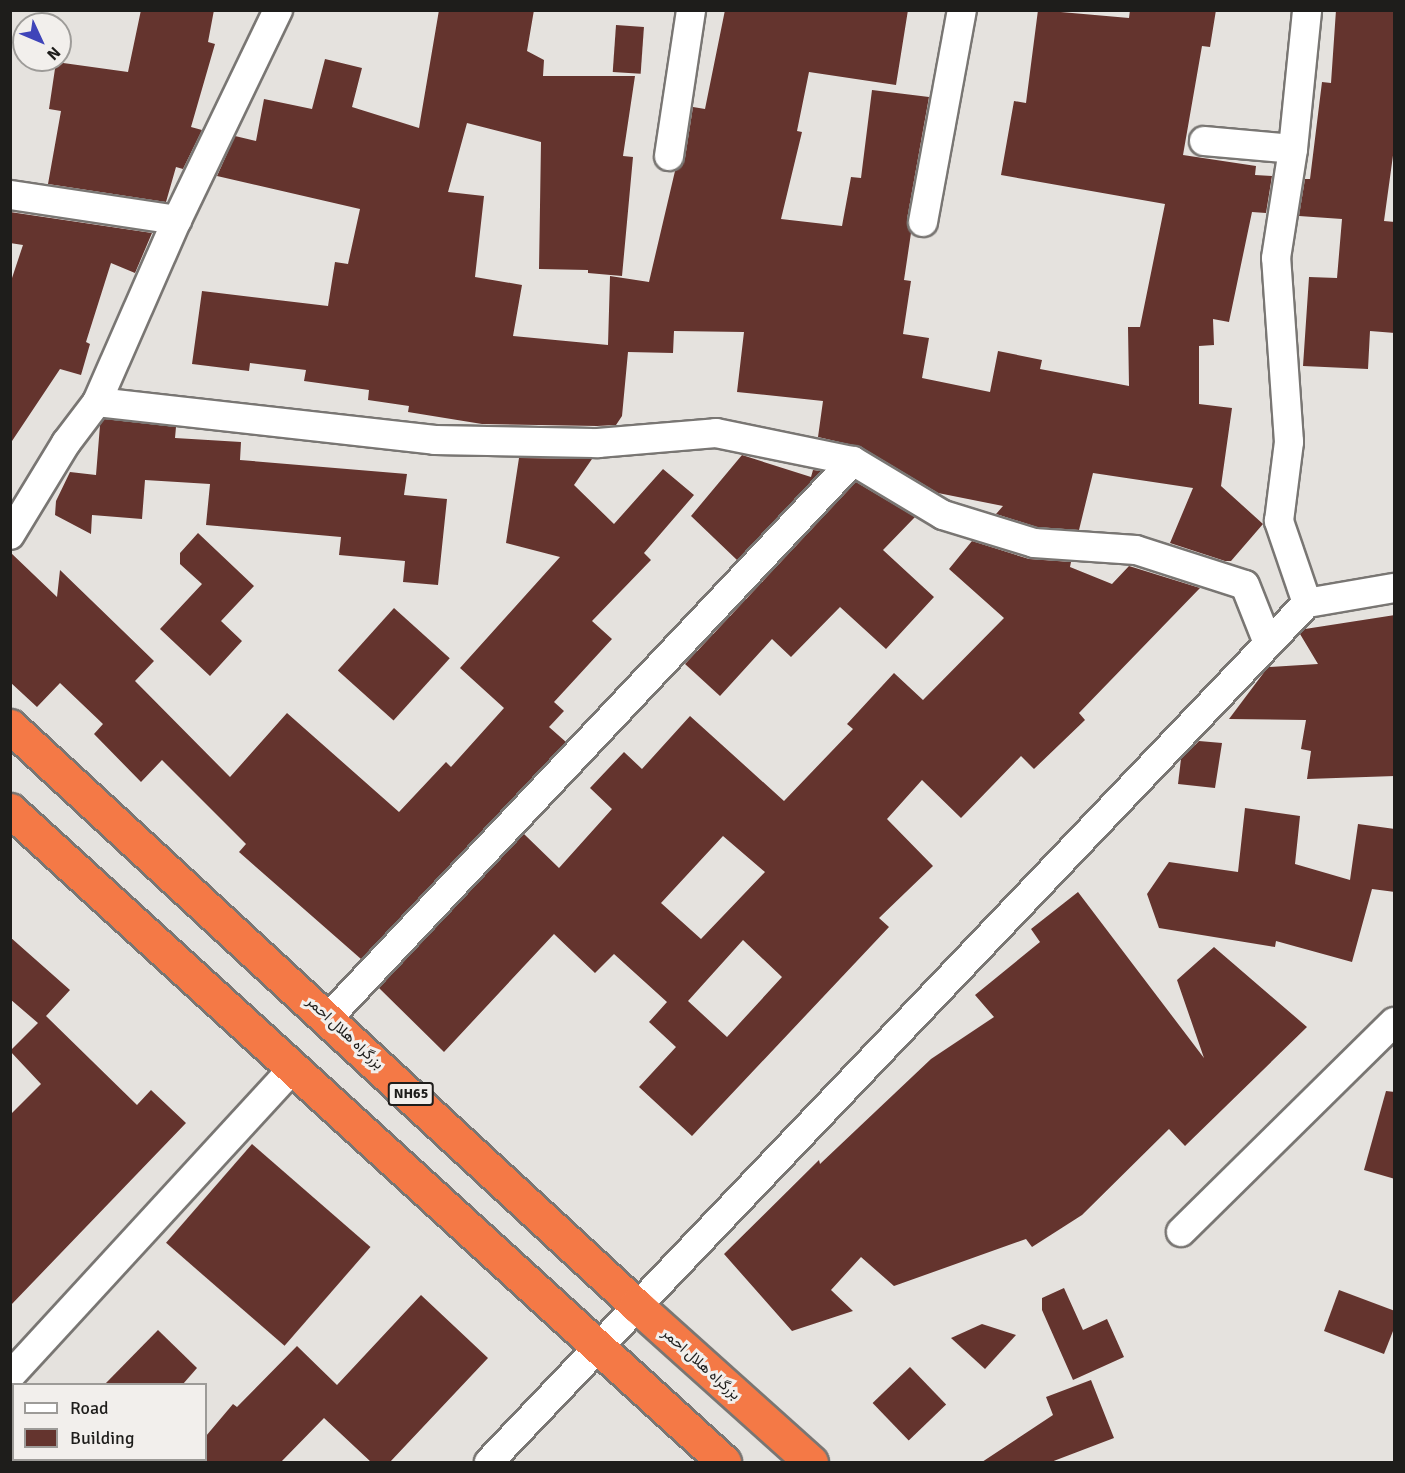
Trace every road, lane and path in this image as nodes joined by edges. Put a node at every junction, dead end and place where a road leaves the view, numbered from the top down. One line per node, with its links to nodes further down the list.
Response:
1 (278, 10): 9 (street)
2 (691, 10): 7 (street)
3 (962, 10): 10 (street)
4 (1307, 10): 6 (street)
5 (1204, 141): 6 (street)
6 (1293, 149): 15 (street)
7 (669, 156)
8 (10, 195): 9 (street)
9 (177, 220): 11 (street)
10 (923, 222)
11 (98, 402): 12 (street); 13 (street)
12 (853, 461): 16 (street); 19 (street)
13 (10, 535)
14 (1395, 588): 15 (street)
15 (1307, 603): 16 (street)
16 (1268, 643): 23 (street)
17 (10, 726): 19 (highway, بزرگراه هلال احمر / NH65)
18 (10, 810): 21 (highway)
19 (328, 1017): 23 (highway, بزرگراه هلال احمر / NH65)
20 (1395, 1022): 22 (street)
21 (293, 1068): 24 (highway); 25 (street)
22 (1182, 1232)
23 (636, 1305): 24 (street); 28 (highway, بزرگراه هلال احمر / NH65)
24 (597, 1347): 26 (street); 27 (highway)
25 (10, 1376)
26 (489, 1462)
27 (724, 1462)
28 (811, 1462)

